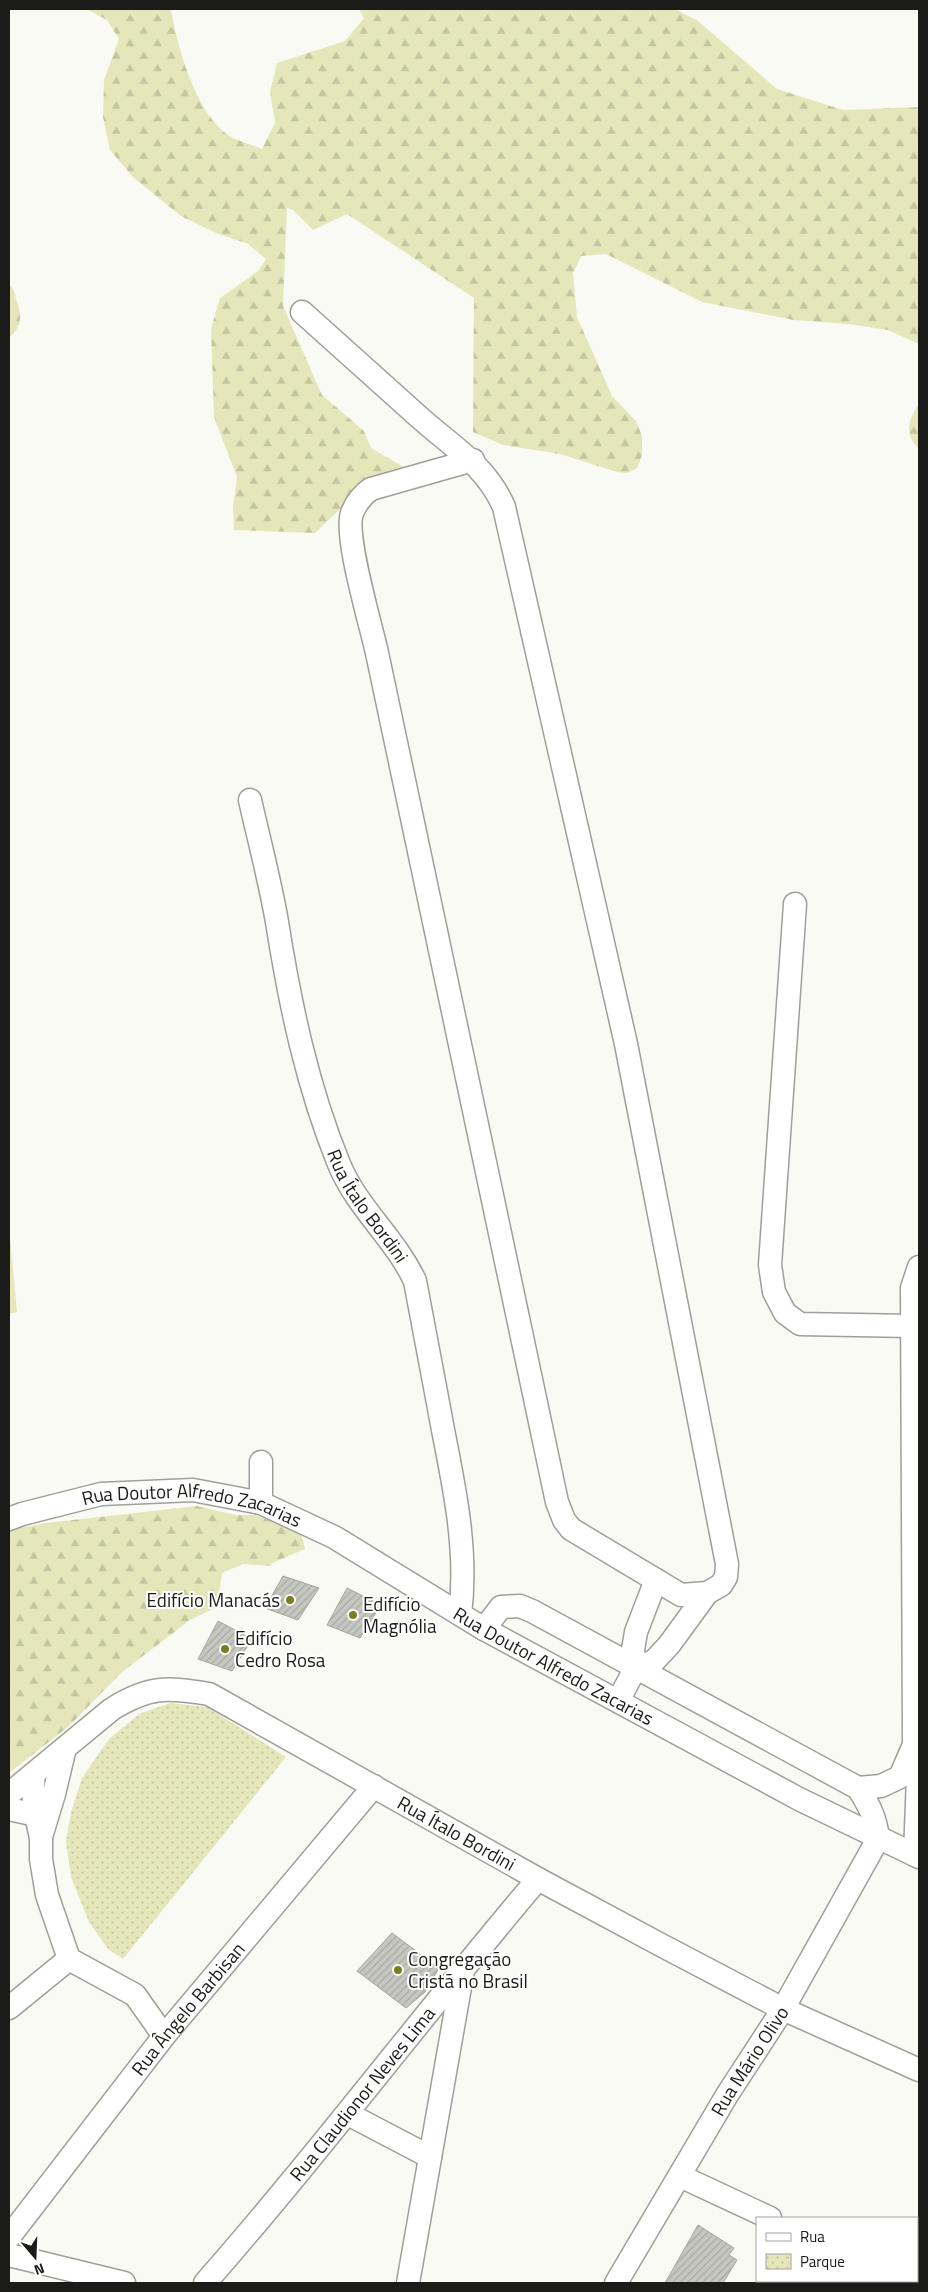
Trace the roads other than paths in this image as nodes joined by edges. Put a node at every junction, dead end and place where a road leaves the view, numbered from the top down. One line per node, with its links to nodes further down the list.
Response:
1 (302, 312): 2 (street)
2 (473, 460): 10 (street); 11 (street)
3 (250, 800): 12 (street, Rua Ítalo Bordini)
4 (796, 904): 6 (street)
5 (919, 1267): 6 (street)
6 (912, 1326): 16 (street)
7 (261, 1462): 8 (street)
8 (261, 1503): 9 (street, Rua Doutor Alfredo Zacarias); 12 (street, Rua Doutor Alfredo Zacarias)
9 (9, 1519)
10 (656, 1580): 11 (street); 14 (street)
11 (707, 1593): 14 (street)
12 (460, 1614): 13 (street, Rua Doutor Alfredo Zacarias)
13 (484, 1629): 14 (street); 15 (street, Rua Doutor Alfredo Zacarias)
14 (635, 1669): 15 (street); 20 (street)
15 (618, 1700): 25 (street, Rua Doutor Alfredo Zacarias)
16 (914, 1742): 20 (street); 26 (street)
17 (65, 1748): 18 (street, Rua Ítalo Bordini); 19 (street, Rua Ítalo Bordini); 24 (street)
18 (33, 1775): 21 (street, Rua Ítalo Bordini); 23 (street)
19 (374, 1786): 27 (street, Rua Ítalo Bordini); 32 (street, Rua Ângelo Barbisan)
20 (858, 1788): 25 (street)
21 (9, 1794)
22 (9, 1809): 23 (street)
23 (36, 1815): 24 (street)
24 (41, 1838): 28 (street)
25 (878, 1838): 26 (street, Rua Doutor Alfredo Zacarias); 31 (street, Rua Mário Olivo)
26 (917, 1856)
27 (538, 1879): 29 (street, Rua Claudionor Neves Lima); 31 (street, Rua Ítalo Bordini)
28 (69, 1959): 30 (street); 32 (street)
29 (464, 1966): 34 (street, Rua Claudionor Neves Lima); 35 (street)
30 (9, 2008)
31 (783, 2009): 33 (street, Rua Ítalo Bordini); 36 (street, Rua Mário Olivo)
32 (164, 2036): 38 (street, Rua Ângelo Barbisan)
33 (919, 2070)
34 (348, 2114): 35 (street); 41 (street, Rua Claudionor Neves Lima)
35 (430, 2157): 42 (street)
36 (680, 2176): 37 (street); 43 (street, Rua Mário Olivo)
37 (768, 2217)
38 (9, 2237)
39 (9, 2255): 40 (street)
40 (124, 2283)
41 (205, 2283)
42 (408, 2283)
43 (616, 2283)

